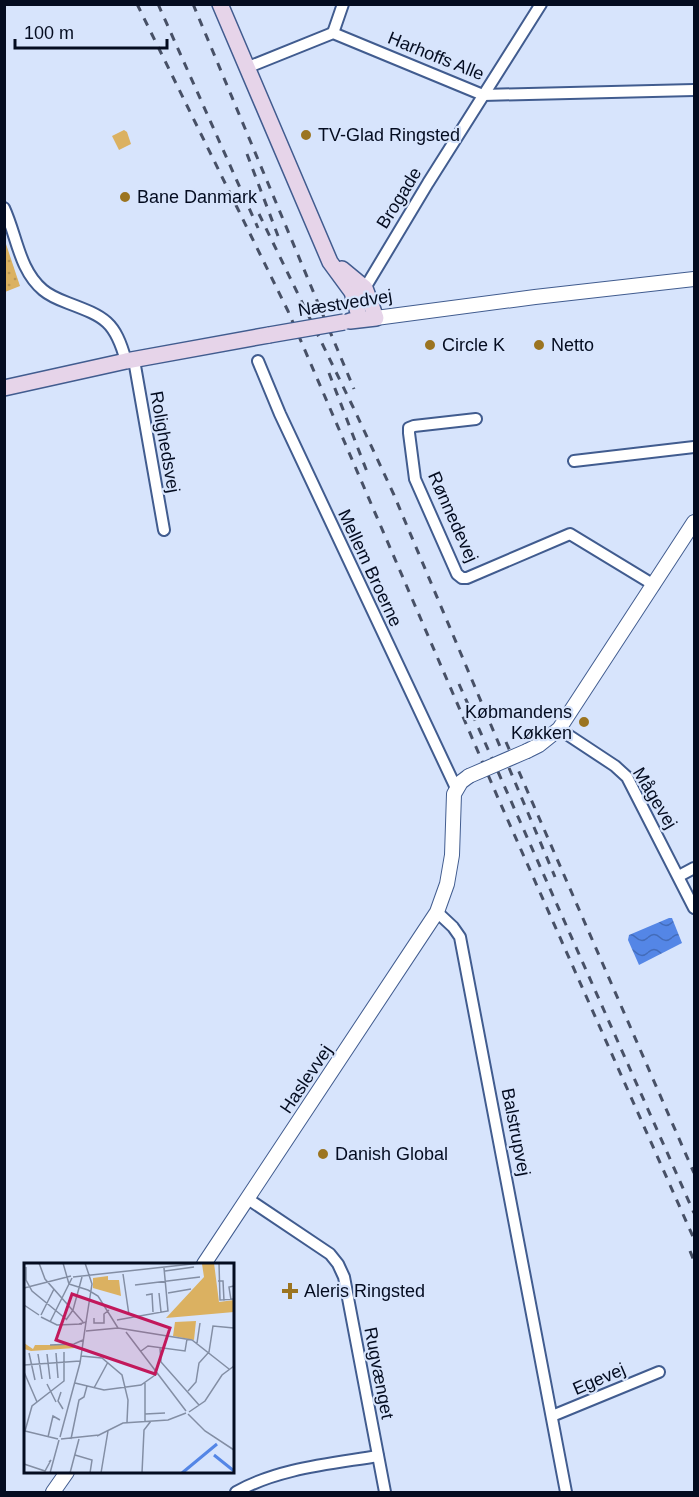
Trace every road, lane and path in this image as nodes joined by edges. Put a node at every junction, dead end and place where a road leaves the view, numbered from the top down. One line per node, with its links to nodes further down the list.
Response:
1 (220, 4): 5 (main road)
2 (343, 4): 4 (street)
3 (541, 4): 7 (street, Brogade)
4 (333, 33): 5 (street); 7 (street, Harhoffs Alle)
5 (246, 68): 9 (main road)
6 (694, 90): 7 (street, Harhoffs Alle)
7 (483, 95): 11 (street, Brogade)
8 (4, 208): 14 (street, Rolighedsvej)
9 (321, 241): 11 (main road); 13 (main road)
10 (694, 279): 12 (street, Næstvedvej)
11 (365, 288): 12 (main road)
12 (376, 318): 13 (main road, Næstvedvej)
13 (360, 320): 14 (main road, Næstvedvej, bridge)
14 (130, 360): 16 (main road, Næstvedvej); 21 (street, Rolighedsvej)
15 (258, 361): 24 (street, Mellem Broerne)
16 (4, 388)
17 (476, 419): 22 (street, Rønnedevej)
18 (694, 447): 19 (street)
19 (574, 461)
20 (694, 522): 22 (street)
21 (164, 530)
22 (654, 585): 23 (street)
23 (559, 729): 24 (street, bridge); 26 (street, Mågevej)
24 (456, 788): 28 (street)
25 (694, 868): 26 (street)
26 (679, 876): 27 (street, Mågevej)
27 (694, 908)
28 (437, 912): 29 (street, Haslevvej); 32 (street, Balstrupvej)
29 (248, 1199): 30 (street, Haslevvej); 33 (street, Rugvænget)
30 (205, 1263)
31 (658, 1372): 32 (street, Egevej)
32 (552, 1416): 38 (street, Balstrupvej)
33 (378, 1456): 36 (street); 37 (street, Rugvænget)
34 (66, 1473): 35 (street)
35 (53, 1492)
36 (236, 1492)
37 (385, 1492)
38 (566, 1492)

